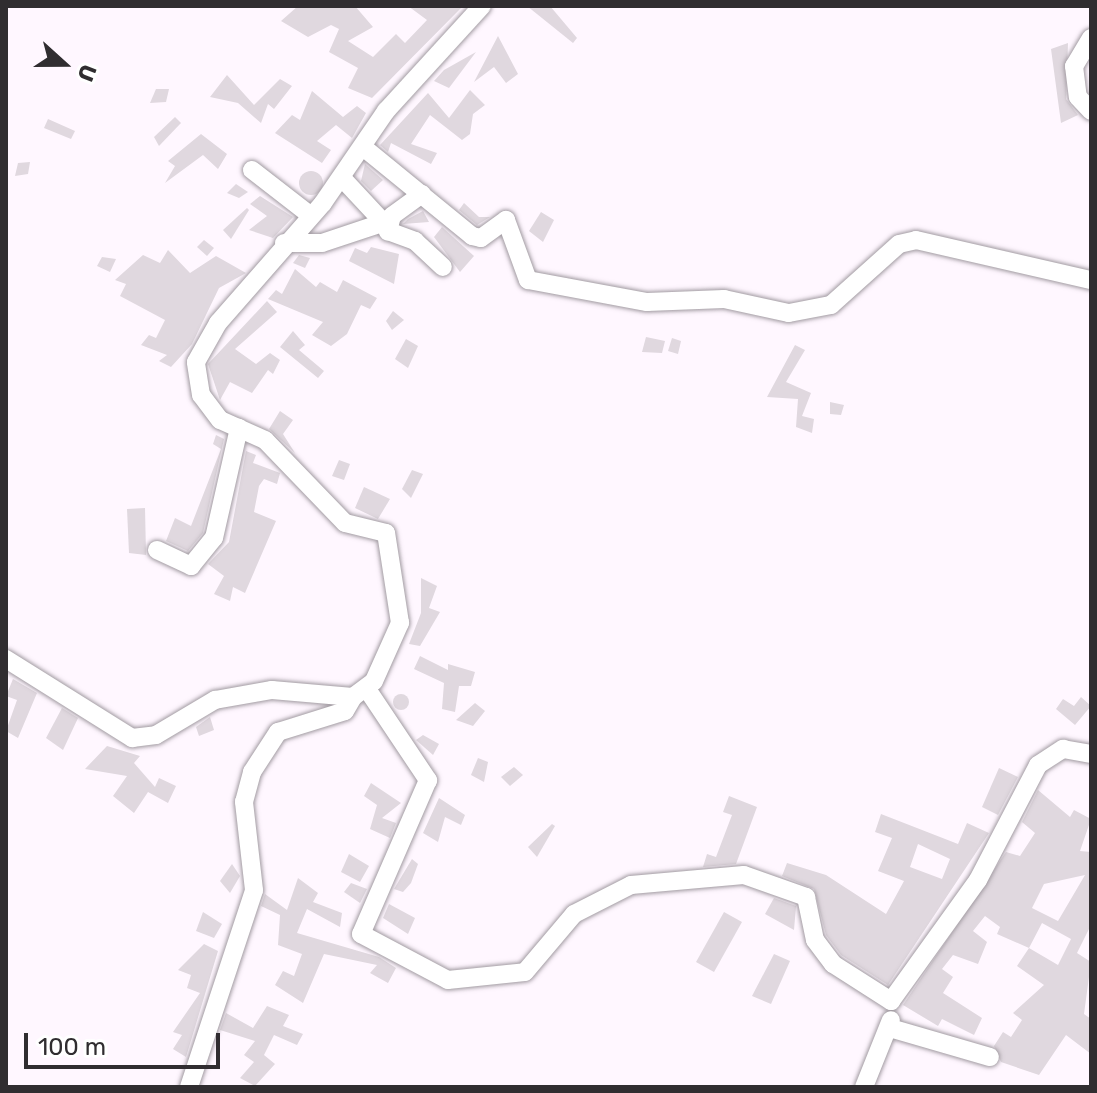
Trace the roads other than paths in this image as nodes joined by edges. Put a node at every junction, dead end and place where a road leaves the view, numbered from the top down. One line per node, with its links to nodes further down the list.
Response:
1 (482, 6): 4 (street)
2 (1091, 38): 3 (street)
3 (1091, 111)
4 (363, 147): 6 (street); 7 (street)
5 (252, 170): 8 (street)
6 (342, 178): 8 (street); 9 (street)
7 (422, 194): 9 (street); 12 (street)
8 (310, 215): 10 (street)
9 (386, 221): 10 (street); 11 (street)
10 (284, 243): 13 (street)
11 (443, 267)
12 (1091, 280)
13 (239, 428): 14 (street); 16 (street)
14 (157, 550)
15 (6, 659): 16 (street)
16 (360, 693): 18 (street); 21 (street)
17 (1091, 754): 18 (street)
18 (891, 1001): 19 (street)
19 (890, 1028): 20 (street); 22 (street)
20 (990, 1057)
21 (189, 1087)
22 (864, 1087)

